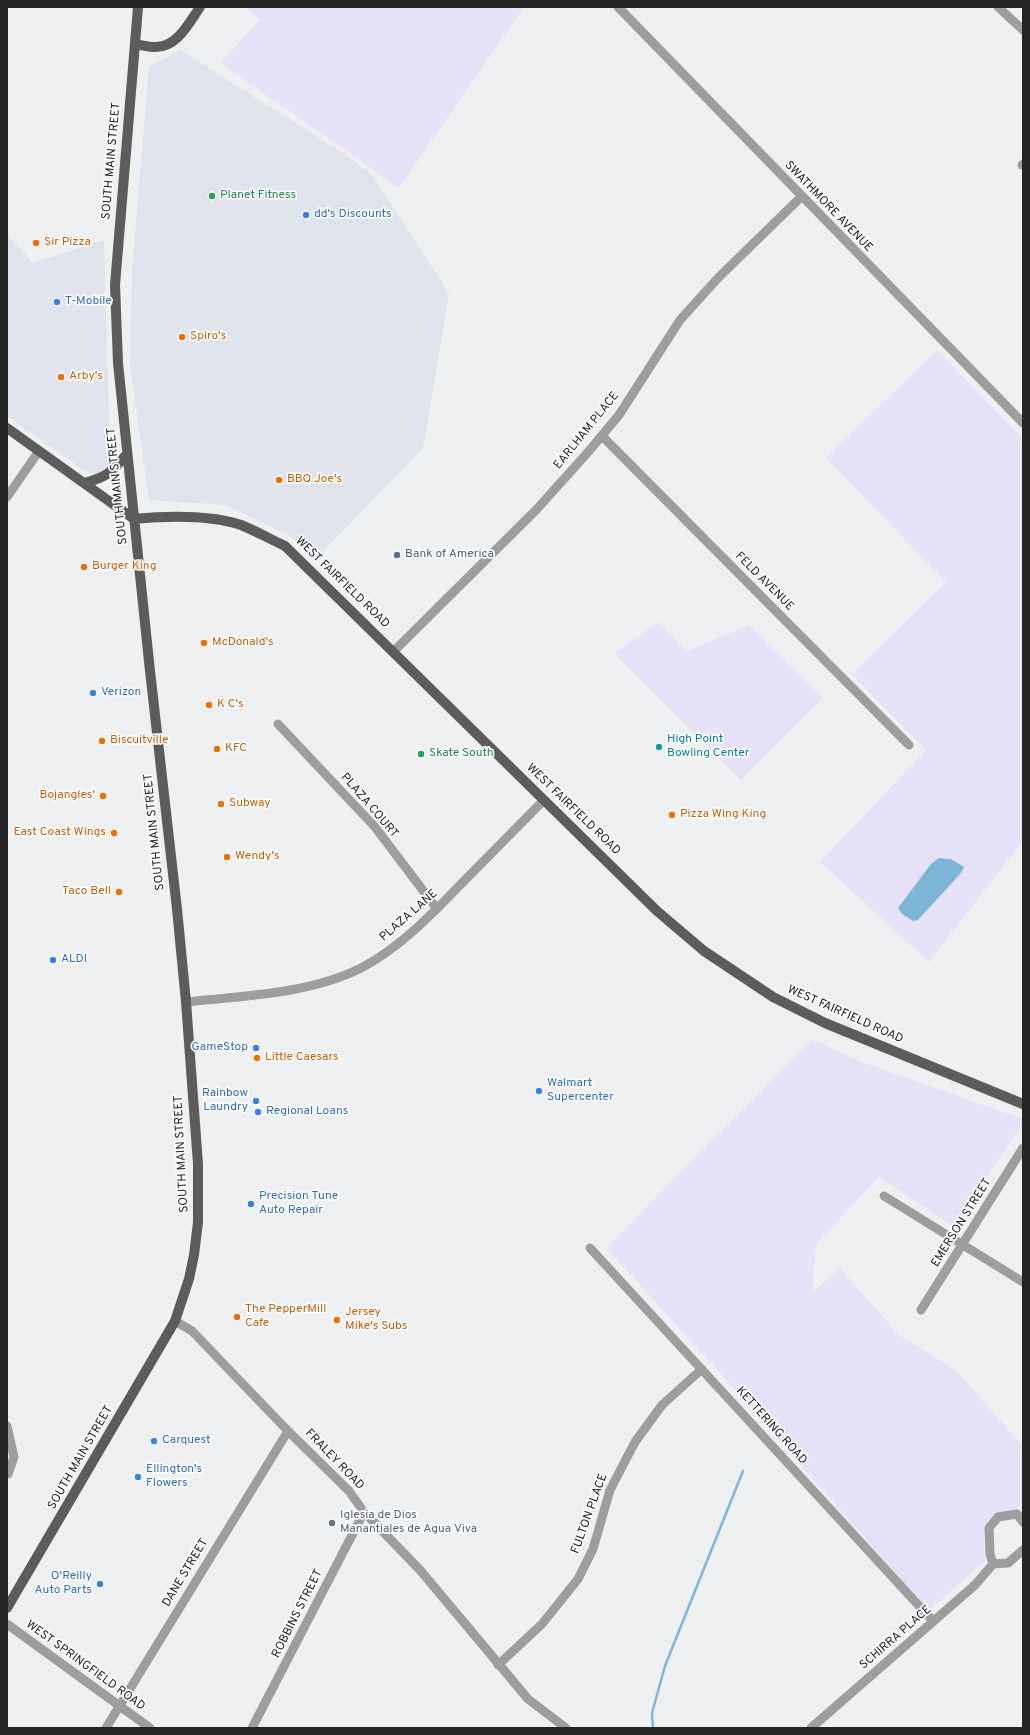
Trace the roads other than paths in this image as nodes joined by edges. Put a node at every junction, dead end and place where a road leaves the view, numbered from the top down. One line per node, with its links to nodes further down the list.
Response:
1 (138, 7): 6 (main road, SOUTH MAIN STREET)
2 (200, 7): 6 (main road)
3 (618, 7): 7 (street, SWATHMORE AVENUE)
4 (998, 7): 5 (street)
5 (1023, 30)
6 (135, 44): 12 (main road, SOUTH MAIN STREET)
7 (801, 197): 8 (street, SWATHMORE AVENUE); 10 (street, EARLHAM PLACE)
8 (1023, 423)
9 (7, 428): 11 (main road)
10 (602, 436): 16 (street, EARLHAM PLACE); 18 (street, FELD AVENUE)
11 (39, 451): 13 (main road); 14 (street)
12 (127, 454): 13 (main road); 15 (main road, SOUTH MAIN STREET)
13 (84, 483): 15 (main road)
14 (7, 497)
15 (134, 519): 16 (main road, WEST FAIRFIELD ROAD); 21 (main road, SOUTH MAIN STREET)
16 (394, 652): 19 (main road, WEST FAIRFIELD ROAD)
17 (278, 724): 20 (street, PLAZA COURT)
18 (909, 745)
19 (544, 800): 20 (street, PLAZA LANE); 22 (main road, WEST FAIRFIELD ROAD)
20 (437, 909): 21 (street, PLAZA LANE)
21 (186, 1002): 29 (main road, SOUTH MAIN STREET)
22 (1023, 1104)
23 (1023, 1148): 25 (street, EMERSON STREET)
24 (884, 1196): 25 (street)
25 (962, 1244): 27 (street); 28 (street, EMERSON STREET)
26 (590, 1248): 30 (street, KETTERING ROAD)
27 (1023, 1282)
28 (921, 1310)
29 (175, 1322): 32 (street, FRALEY ROAD); 38 (main road, SOUTH MAIN STREET)
30 (702, 1369): 39 (street, KETTERING ROAD); 41 (street, FULTON PLACE)
31 (7, 1426): 33 (street)
32 (288, 1431): 34 (street, FRALEY ROAD); 42 (street, DANE STREET)
33 (8, 1474)
34 (364, 1512): 41 (street, FRALEY ROAD); 45 (street, ROBBINS STREET)
35 (1023, 1522): 37 (street)
36 (1023, 1550): 37 (street)
37 (993, 1564): 39 (street, SCHIRRA PLACE)
38 (7, 1608)
39 (933, 1621): 47 (street, SCHIRRA PLACE)
40 (7, 1624): 42 (street, WEST SPRINGFIELD ROAD)
41 (498, 1664): 46 (street, FRALEY ROAD)
42 (119, 1706): 43 (street, DANE STREET); 44 (street, WEST SPRINGFIELD ROAD)
43 (106, 1728)
44 (150, 1728)
45 (252, 1728)
46 (566, 1728)
47 (811, 1728)

